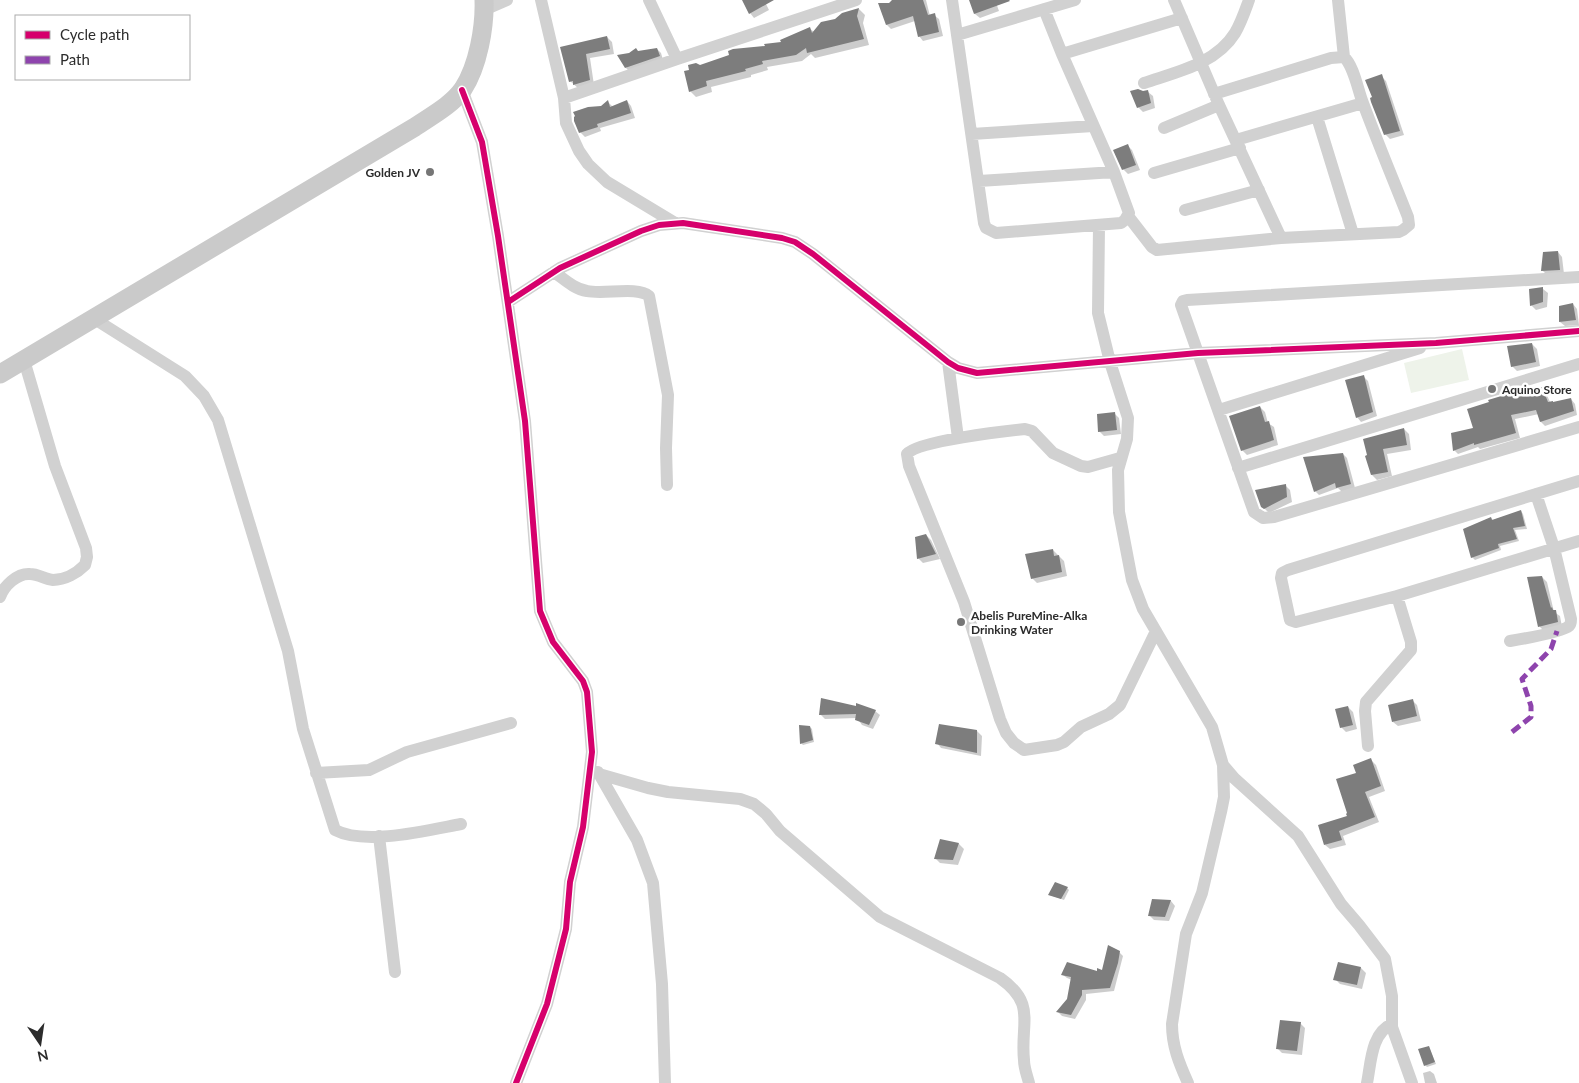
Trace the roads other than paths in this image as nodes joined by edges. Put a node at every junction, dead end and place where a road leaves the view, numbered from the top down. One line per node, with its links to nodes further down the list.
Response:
1 (507, 0): 10 (street)
2 (541, 0): 20 (street)
3 (649, 0): 16 (street)
4 (856, 0): 16 (street)
5 (952, 0): 13 (street)
6 (1075, 0): 11 (street)
7 (1174, 0): 12 (street)
8 (1249, 0): 17 (street)
9 (1338, 0): 15 (street)
10 (484, 5): 19 (street)
11 (1044, 9): 13 (street); 14 (street)
12 (1182, 18): 14 (street); 17 (street)
13 (957, 35): 26 (street)
14 (1062, 54): 24 (street)
15 (1344, 58): 21 (street); 22 (street)
16 (676, 59): 20 (street)
17 (1200, 63): 18 (street); 21 (street)
18 (1144, 83)
19 (462, 90): 40 (street); 41 (street)
20 (564, 98): 34 (street)
21 (1217, 100): 25 (street); 27 (street)
22 (1363, 103): 23 (street); 36 (street)
23 (1316, 117): 27 (street); 36 (street)
24 (1093, 126): 26 (street); 28 (street)
25 (1164, 128)
26 (972, 134): 30 (street)
27 (1238, 144): 29 (street); 31 (street)
28 (1114, 172): 30 (street); 33 (street)
29 (1154, 173)
30 (979, 181): 35 (street)
31 (1259, 190): 32 (street); 37 (street)
32 (1186, 210)
33 (1128, 216): 35 (street); 37 (street)
34 (674, 223): 38 (street); 46 (street)
35 (1099, 226): 47 (street)
36 (1353, 234): 37 (street)
37 (1281, 238)
38 (554, 272): 40 (street); 56 (street)
39 (1579, 277): 44 (street)
40 (508, 302): 66 (street)
41 (92, 318): 45 (street); 68 (street)
42 (1579, 331): 43 (street)
43 (1436, 343): 44 (street); 50 (street)
44 (1198, 353): 47 (street); 50 (street)
45 (24, 360): 49 (street); 61 (street)
46 (948, 362): 47 (street); 52 (street)
47 (1110, 362): 53 (street)
48 (1579, 364): 54 (street)
49 (0, 374)
50 (1219, 410): 54 (street)
51 (1579, 427): 54 (street)
52 (958, 438): 53 (street); 62 (street)
53 (1120, 458): 62 (street)
54 (1238, 468)
55 (1579, 481): 57 (street)
56 (666, 485)
57 (1536, 494): 59 (street); 60 (street)
58 (1579, 541): 59 (street)
59 (1554, 548): 60 (street); 63 (street)
60 (1397, 596): 65 (street)
61 (0, 597)
62 (1156, 631): 67 (street)
63 (1510, 641)
64 (511, 724): 68 (street)
65 (1368, 746)
66 (592, 761): 69 (street); 74 (street)
67 (1223, 765): 73 (street); 77 (street)
68 (316, 773): 71 (street)
69 (599, 774): 75 (street); 76 (street)
70 (462, 824): 71 (street)
71 (379, 836): 72 (street)
72 (395, 972)
73 (1392, 1024): 78 (street); 79 (street)
74 (516, 1083)
75 (665, 1083)
76 (1029, 1083)
77 (1188, 1083)
78 (1367, 1083)
79 (1412, 1083)

